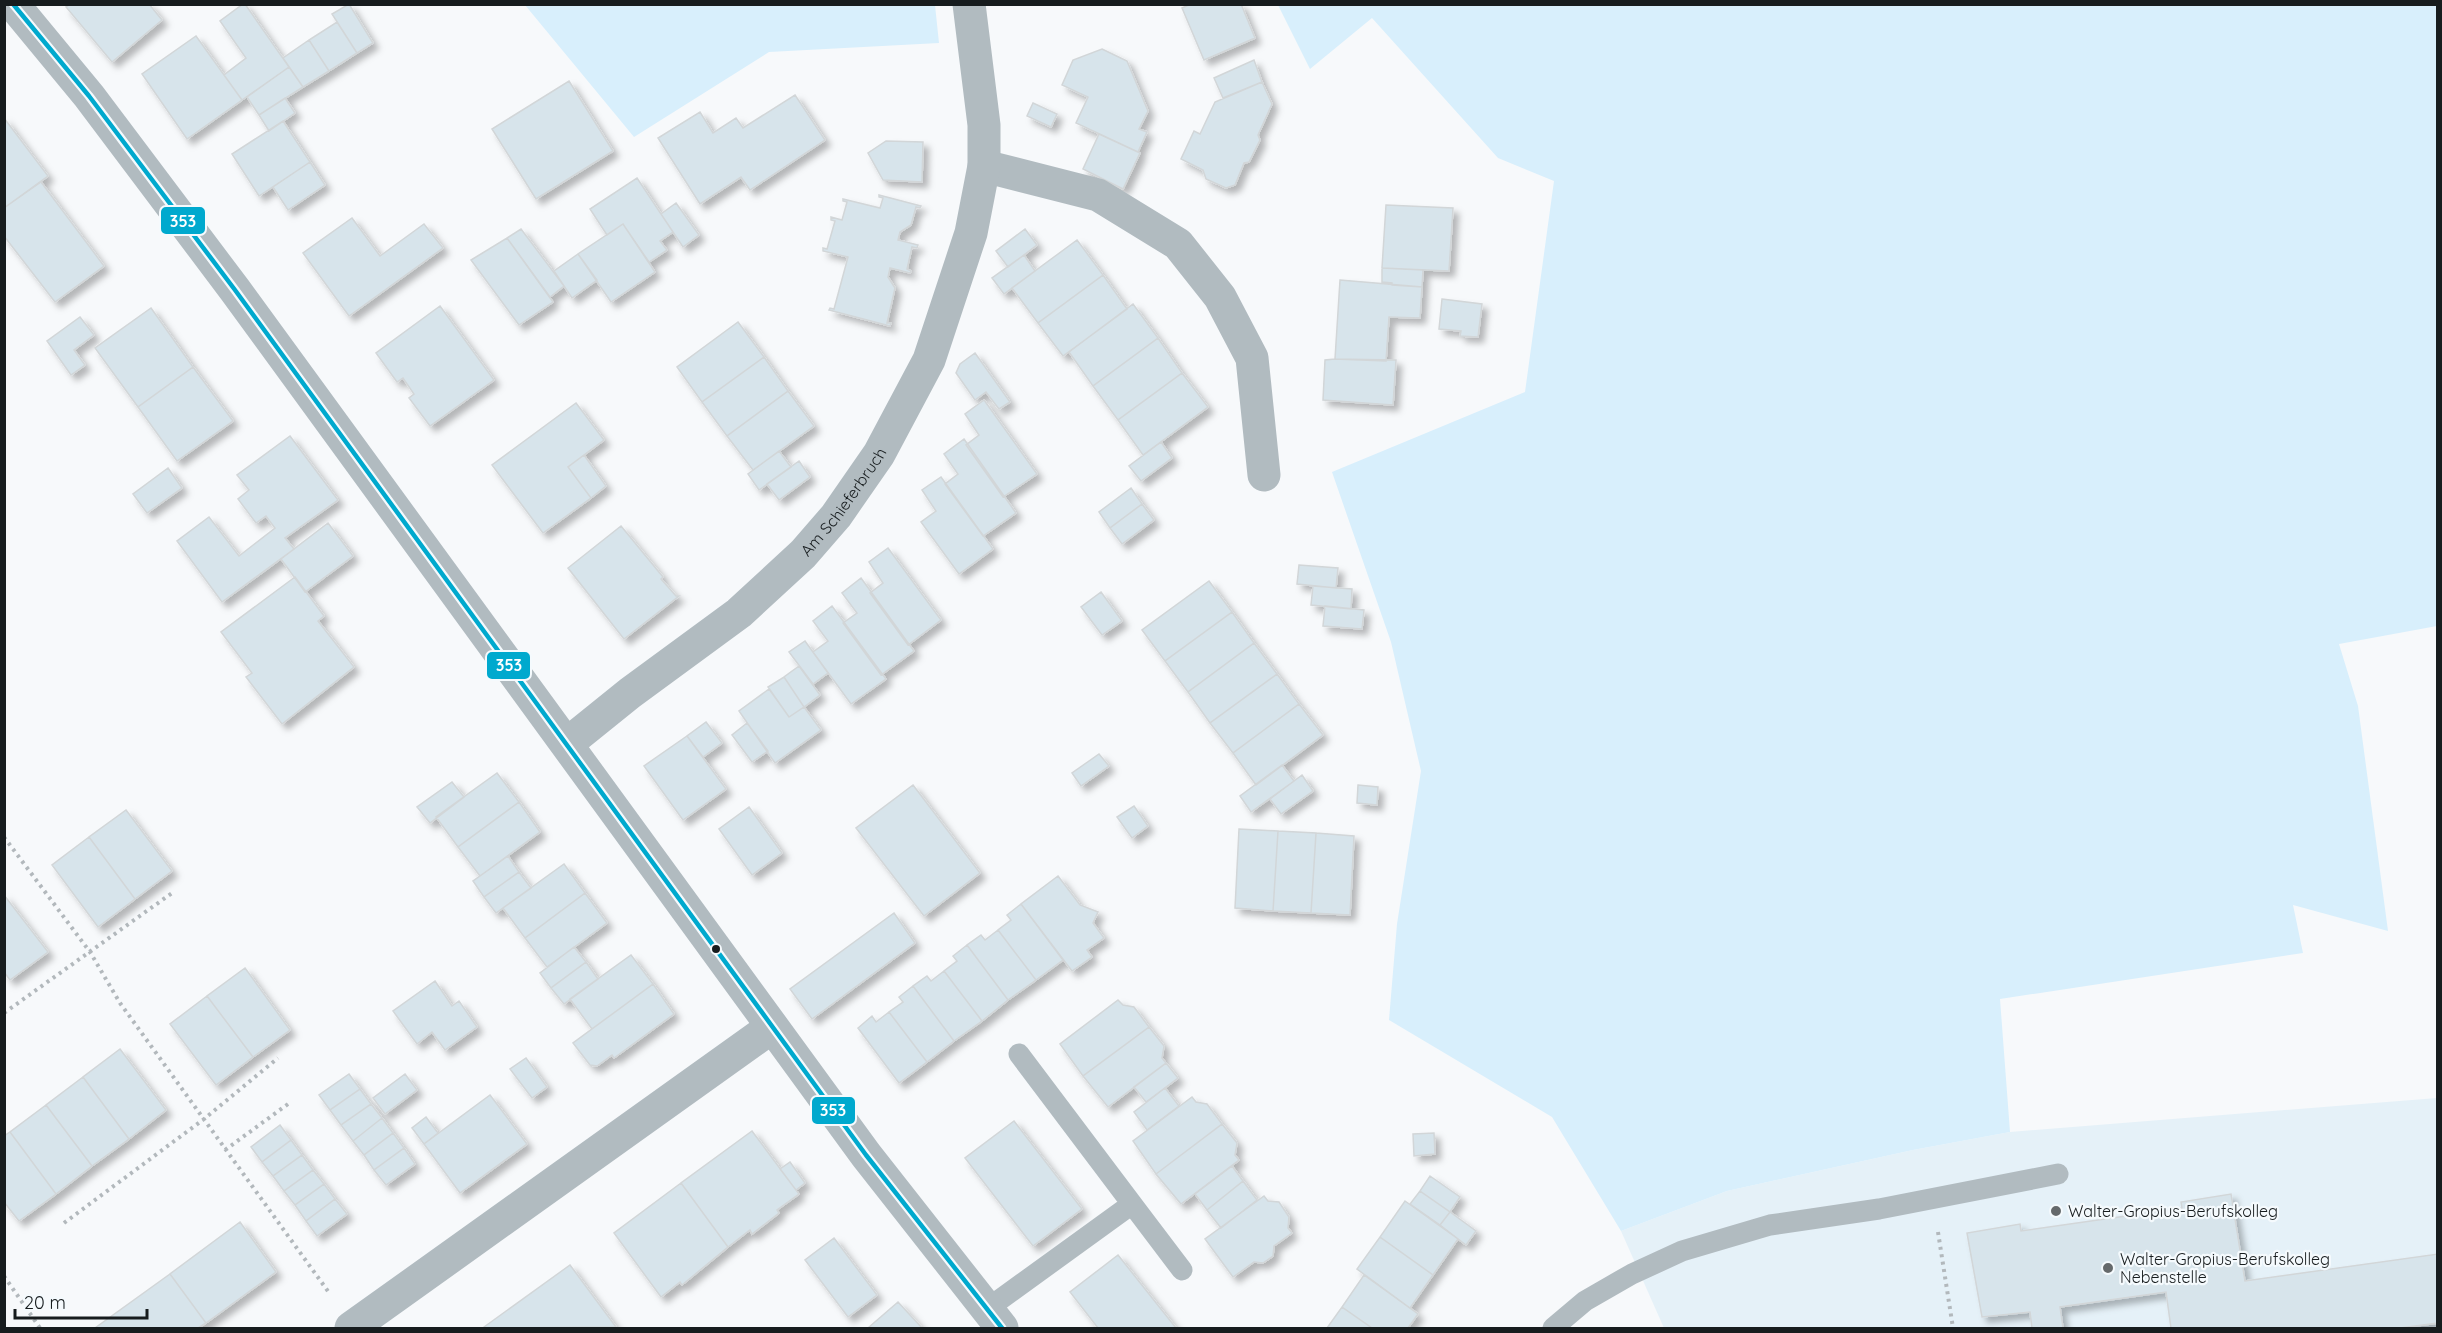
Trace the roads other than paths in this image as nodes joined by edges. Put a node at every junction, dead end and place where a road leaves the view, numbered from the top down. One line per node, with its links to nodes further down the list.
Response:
1 (13, 4): 5 (street)
2 (969, 4): 3 (street, Am Schieferbruch)
3 (984, 166): 4 (street); 5 (street, Am Schieferbruch)
4 (1264, 475)
5 (568, 743): 6 (street)
6 (772, 1027): 11 (street); 12 (street)
7 (1019, 1054): 9 (lane)
8 (2058, 1174): 13 (lane)
9 (1132, 1204): 10 (lane); 11 (lane)
10 (1182, 1270)
11 (995, 1319)
12 (354, 1327)
13 (1553, 1329)

